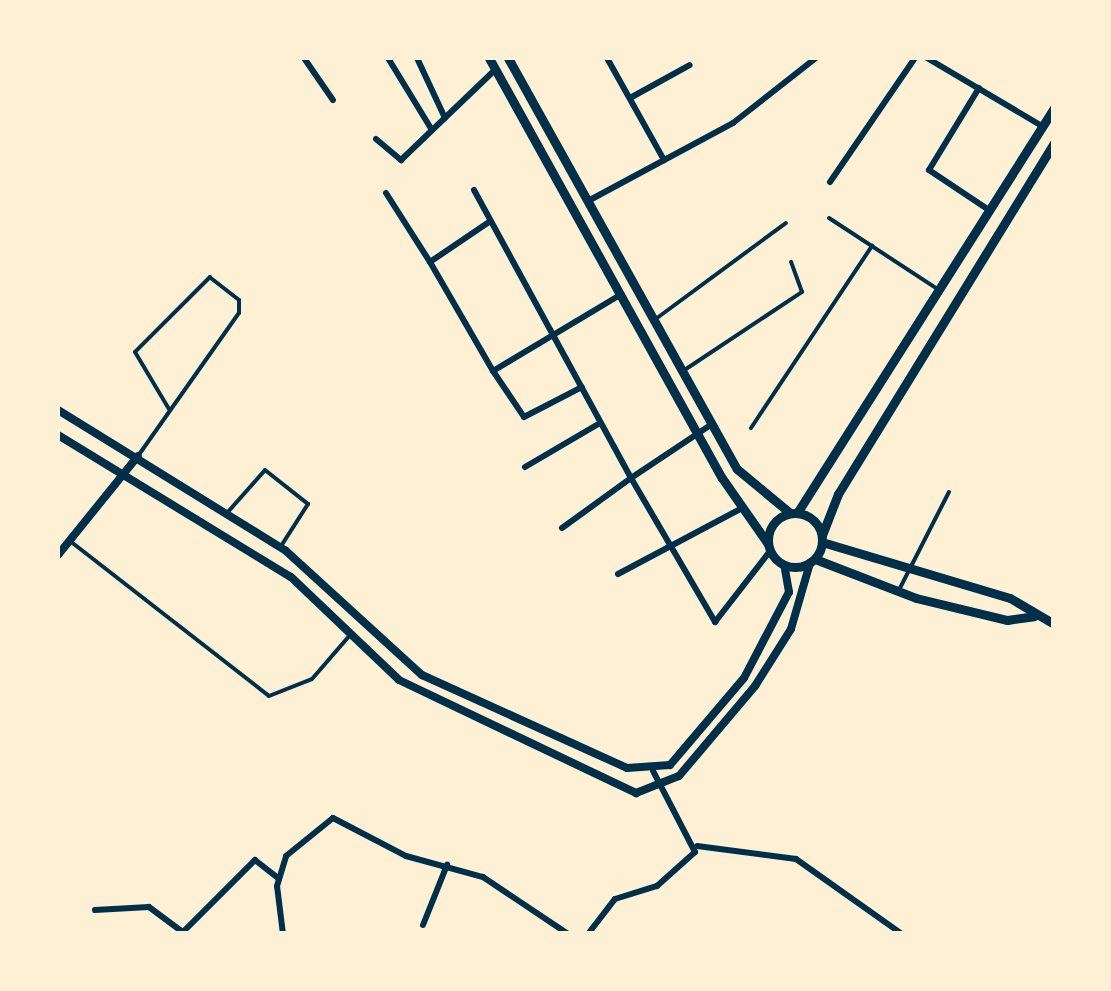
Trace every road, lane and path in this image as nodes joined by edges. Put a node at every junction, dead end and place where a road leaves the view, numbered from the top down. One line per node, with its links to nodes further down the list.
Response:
1 (304, 58): 14 (street)
2 (388, 58): 18 (street)
3 (417, 58): 16 (street)
4 (489, 58): 11 (main road)
5 (508, 58): 25 (main road)
6 (607, 58): 13 (street)
7 (816, 58): 21 (street)
8 (916, 58): 22 (street)
9 (927, 58): 12 (street)
10 (690, 65): 13 (street)
11 (495, 70): 16 (street); 34 (main road)
12 (978, 88): 17 (street); 26 (street)
13 (629, 98): 21 (street)
14 (333, 100)
15 (1054, 108): 17 (main road)
16 (445, 118): 18 (street)
17 (1042, 126): 26 (main road)
18 (432, 130): 19 (street)
19 (376, 138)
20 (1054, 143): 57 (main road)
21 (664, 160): 25 (street)
22 (830, 182)
23 (474, 190): 28 (street)
24 (386, 193): 31 (street)
25 (588, 201): 35 (main road)
26 (990, 210): 33 (main road)
27 (830, 218): 30 (lane)
28 (489, 222): 31 (street); 36 (street)
29 (786, 223): 35 (lane)
30 (872, 246): 33 (lane); 44 (lane)
31 (430, 262): 37 (street)
32 (791, 262): 38 (lane)
33 (940, 290): 53 (main road)
34 (620, 295): 36 (street); 45 (main road)
35 (654, 320): 38 (main road)
36 (556, 334): 37 (street); 39 (street)
37 (493, 370): 39 (street)
38 (683, 372): 43 (main road)
39 (582, 387): 42 (street)
40 (169, 409): 40 (lane); 47 (lane)
41 (58, 410): 47 (street)
42 (600, 423): 48 (street); 50 (street)
43 (712, 424): 45 (street); 53 (main road)
44 (750, 428)
45 (698, 434): 50 (street); 52 (main road)
46 (58, 435): 49 (street)
47 (138, 456): 49 (street); 54 (street)
48 (526, 467)
49 (128, 476): 58 (street); 71 (street)
50 (631, 478): 56 (street); 59 (street)
51 (949, 492): 65 (lane)
52 (744, 508): 59 (street); 60 (main road)
53 (794, 513): 57 (main road); 60 (main road)
54 (227, 514): 61 (street); 61 (lane)
55 (1054, 514): 67 (lane)
56 (562, 528)
57 (822, 539): 63 (main road); 65 (main road)
58 (70, 541): 62 (street); 71 (lane)
59 (674, 544): 60 (street); 66 (street)
60 (769, 547): 64 (main road)
61 (280, 548): 72 (street)
62 (58, 555)
63 (813, 561): 64 (main road); 68 (main road); 73 (street)
64 (784, 566): 72 (street)
65 (908, 573): 68 (lane); 69 (main road)
66 (618, 574)
67 (1054, 586)
68 (898, 593): 69 (main road)
69 (1034, 616): 70 (main road)
70 (1054, 624)
71 (353, 632): 73 (street)
72 (653, 771): 73 (street)
73 (660, 787): 74 (street)
74 (696, 843): 82 (street); 83 (street)
75 (447, 865): 76 (street); 78 (street); 81 (street)
76 (279, 879): 79 (street); 80 (street)
77 (95, 910): 79 (street)
78 (423, 925)
79 (184, 933)
80 (283, 934)
81 (568, 934)
82 (588, 934)
83 (902, 934)

